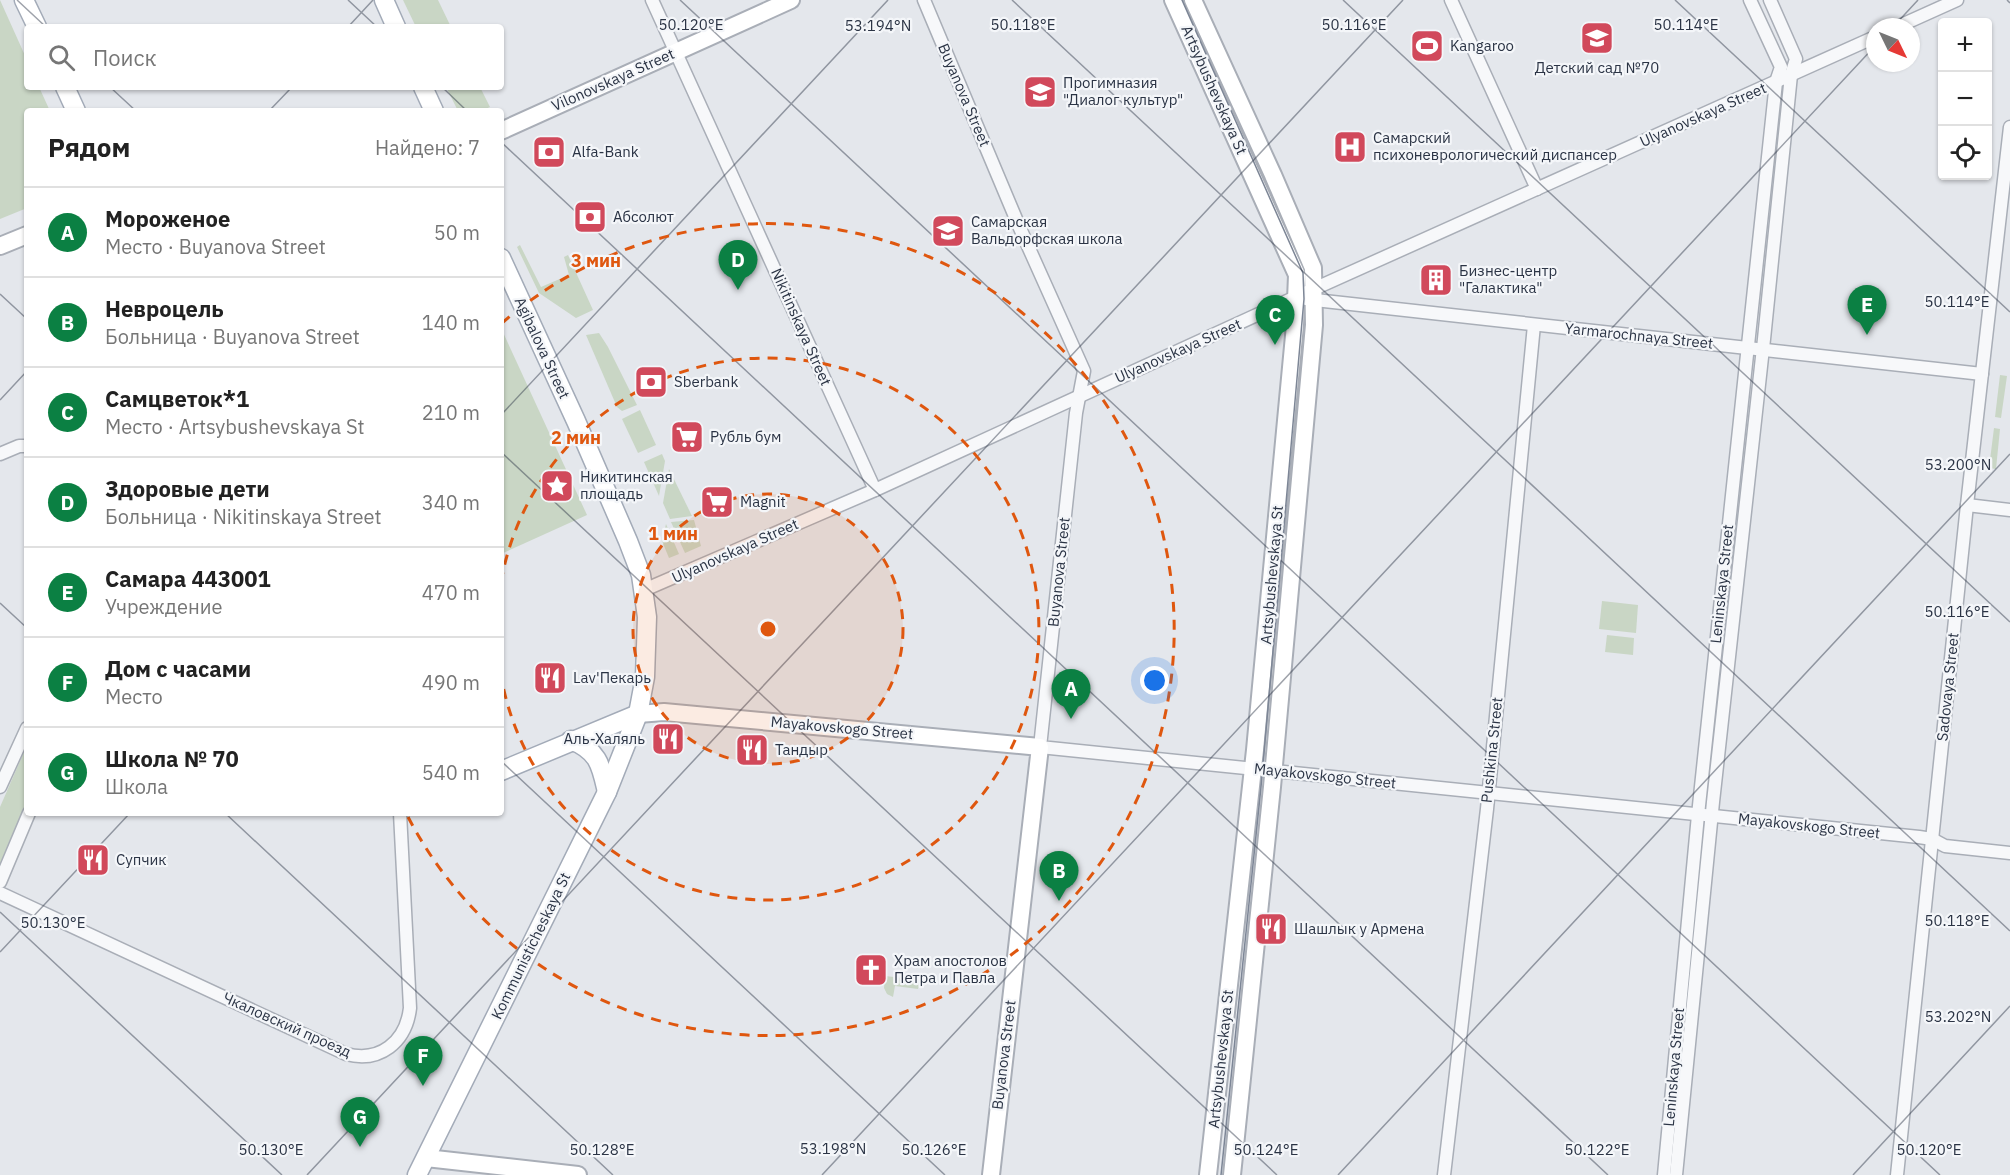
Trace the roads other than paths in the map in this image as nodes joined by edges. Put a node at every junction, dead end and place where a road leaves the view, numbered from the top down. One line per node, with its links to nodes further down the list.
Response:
1 (24, 0): 13 (main road)
2 (384, 0): 14 (main road)
3 (652, 0): 16 (street, Nikitinskaya Street)
4 (791, 0): 16 (main road, Vilonovskaya Street)
5 (924, 0): 36 (street, Buyanova Street)
6 (1173, 0): 31 (main road, Artsybushevskaya St)
7 (1193, 0): 30 (main road, Artsybushevskaya St)
8 (1452, 0): 25 (street)
9 (1750, 0): 18 (street, Leninskaya Street)
10 (1770, 0): 17 (street, Leninskaya Street)
11 (1957, 0): 12 (street)
12 (1917, 18)
13 (36, 24)
14 (395, 24)
15 (1866, 41): 17 (street, Ulyanovskaya Street)
16 (676, 52): 24 (main road, Vilonovskaya Street); 39 (street, Nikitinskaya Street)
17 (1791, 75): 18 (street, Ulyanovskaya Street); 34 (street, Leninskaya Street)
18 (1776, 82): 25 (street, Ulyanovskaya Street); 33 (street, Leninskaya Street)
19 (66, 90): 21 (main road)
20 (424, 90): 22 (main road)
21 (74, 108)
22 (433, 108)
23 (2010, 127): 26 (street, Sadovaya Street)
24 (504, 130)
25 (1537, 189): 30 (street, Ulyanovskaya Street)
26 (2004, 232): 35 (street, Sadovaya Street)
27 (24, 236): 28 (main road)
28 (0, 246)
29 (504, 265): 42 (main road, Agibalova Street)
30 (1314, 295): 31 (street, Yarmarochnaya Street); 32 (street, Yarmarochnaya Street); 49 (main road, Artsybushevskaya St)
31 (1296, 298): 36 (street, Ulyanovskaya Street); 47 (main road, Artsybushevskaya St)
32 (1534, 325): 33 (street, Yarmarochnaya Street); 52 (street, Pushkina Street)
33 (1748, 348): 34 (street, Yarmarochnaya Street); 53 (street, Leninskaya Street)
34 (1763, 350): 35 (street, Yarmarochnaya Street); 56 (street, Leninskaya Street)
35 (1982, 374): 40 (street, Sadovaya Street)
36 (1079, 395): 39 (street, Ulyanovskaya Street); 46 (street, Buyanova Street)
37 (24, 446): 38 (street)
38 (0, 454)
39 (875, 490): 42 (street, Ulyanovskaya Street)
40 (1967, 506): 41 (street); 57 (street, Sadovaya Street)
41 (2010, 510)
42 (644, 590): 43 (main road, Agibalova Street)
43 (639, 714): 45 (main road); 46 (main road, Mayakovskogo Street); 51 (main road, Kommunisticheskaya St)
44 (24, 735): 50 (street)
45 (571, 740): 48 (main road); 51 (main road)
46 (1040, 747): 47 (street, Mayakovskogo Street); 64 (main road, Buyanova Street)
47 (1253, 768): 49 (street, Mayakovskogo Street); 65 (main road, Artsybushevskaya St)
48 (504, 770)
49 (1273, 771): 52 (street, Mayakovskogo Street); 66 (main road, Artsybushevskaya St)
50 (0, 787)
51 (607, 792): 61 (main road, Kommunisticheskaya St)
52 (1488, 793): 53 (street, Mayakovskogo Street); 67 (street, Pushkina Street)
53 (1698, 814): 56 (street, Mayakovskogo Street); 68 (street, Leninskaya Street)
54 (28, 816): 59 (street)
55 (400, 816): 60 (street, Чкаловский проезд)
56 (1712, 816): 57 (street, Mayakovskogo Street); 69 (street, Leninskaya Street)
57 (1932, 839): 58 (street, Mayakovskogo Street); 70 (street, Sadovaya Street)
58 (2010, 853)
59 (0, 882)
60 (0, 893)
61 (426, 1158): 62 (main road, Kommunisticheskaya St); 63 (main road)
62 (417, 1175)
63 (578, 1175)
64 (990, 1175)
65 (1208, 1175)
66 (1232, 1175)
67 (1444, 1175)
68 (1664, 1175)
69 (1676, 1175)
70 (1897, 1175)

